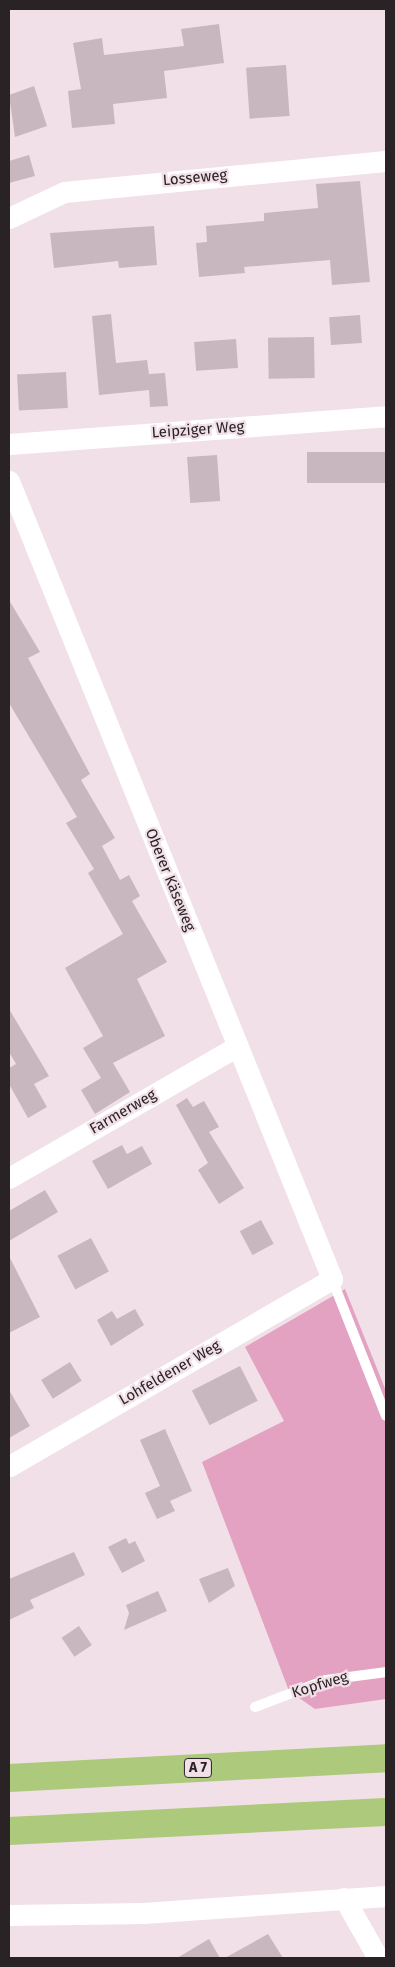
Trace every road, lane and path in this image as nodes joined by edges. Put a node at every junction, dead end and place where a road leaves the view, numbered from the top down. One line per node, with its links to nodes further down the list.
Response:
1 (386, 161): 2 (street, Losseweg)
2 (9, 218)
3 (386, 416): 4 (street, Leipziger Weg)
4 (9, 444)
5 (9, 481): 6 (street, Oberer Käseweg)
6 (238, 1046): 7 (street, Farmerweg); 8 (street, Oberer Käseweg)
7 (9, 1178)
8 (332, 1280): 9 (lane); 10 (street, Lohfeldener Weg)
9 (386, 1416)
10 (9, 1466)
11 (386, 1672): 12 (lane, Kopfweg)
12 (255, 1707)
13 (386, 1758): 14 (highway, A 7)
14 (9, 1778)
15 (386, 1812): 16 (highway)
16 (9, 1830)
17 (386, 1896): 18 (street)
18 (344, 1898): 19 (street); 20 (street)
19 (9, 1915)
20 (378, 1958)

